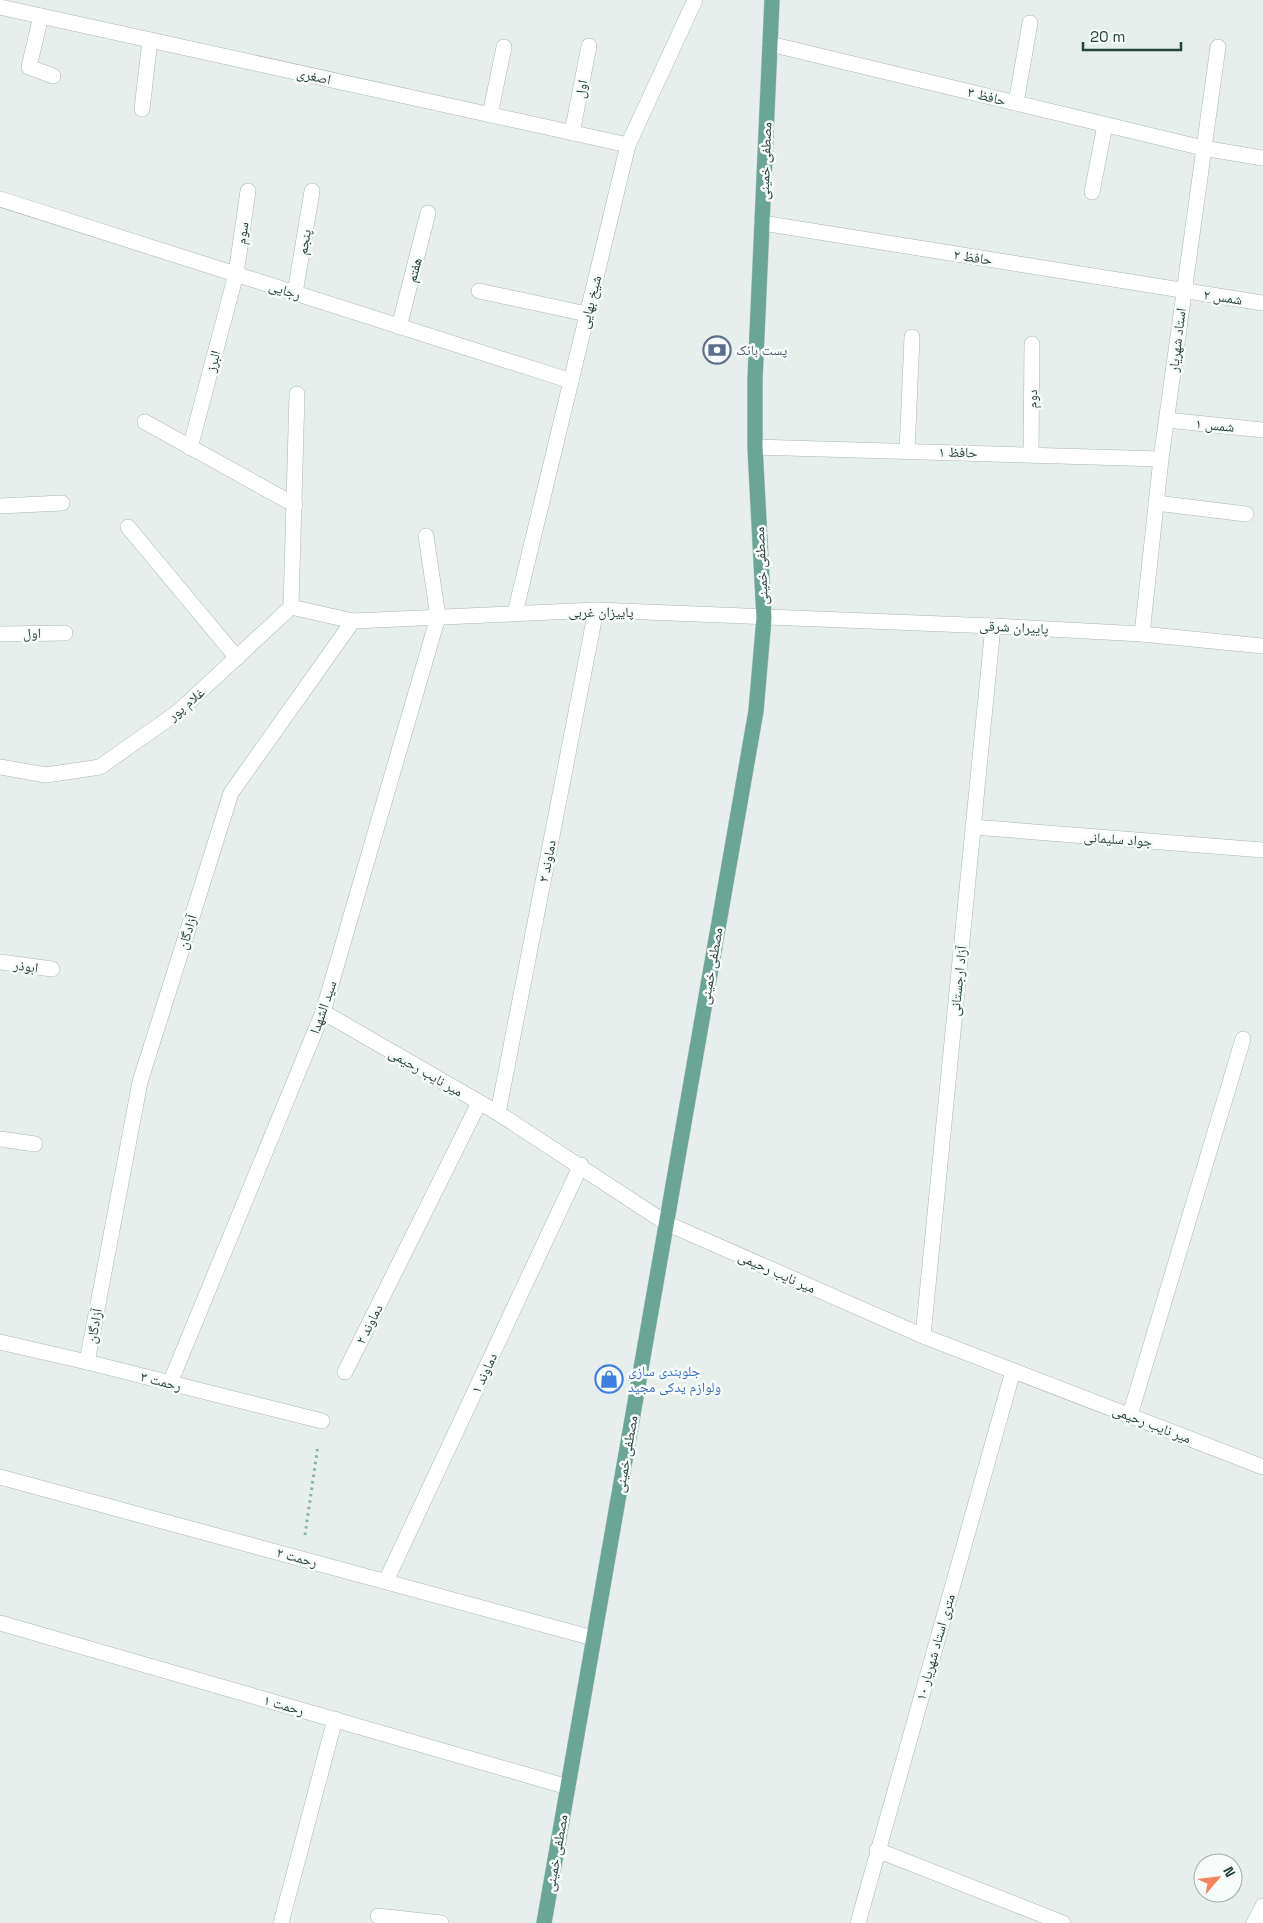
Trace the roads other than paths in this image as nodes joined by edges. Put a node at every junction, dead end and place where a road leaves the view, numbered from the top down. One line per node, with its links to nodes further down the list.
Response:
1 (695, 0): 17 (street, شیخ بهایی)
2 (772, 0): 7 (main road, مصطفی خمینی)
3 (0, 7): 4 (street, اصغری)
4 (41, 16): 6 (street, اصغری); 11 (street)
5 (1030, 23): 12 (street)
6 (150, 40): 13 (street); 14 (street, اصغری)
7 (770, 44): 12 (street, حافظ ۳); 25 (main road, مصطفی خمینی)
8 (589, 46): 16 (street, اول)
9 (504, 47): 14 (street)
10 (1218, 47): 18 (street, استاد شهریار)
11 (53, 76)
12 (1016, 103): 15 (street, حافظ ۳)
13 (142, 108)
14 (490, 115): 16 (street, اصغری)
15 (1105, 125): 18 (street, حافظ ۳); 22 (street)
16 (572, 133): 17 (street, اصغری)
17 (628, 145): 31 (street, شیخ بهایی)
18 (1203, 148): 19 (street, حافظ ۳); 28 (street, استاد شهریار)
19 (1263, 158)
20 (248, 191): 26 (street, سوم)
21 (312, 191): 29 (street, پنجم)
22 (1092, 192)
23 (0, 199): 26 (street, رجایی)
24 (428, 212): 32 (street, هفتم)
25 (762, 223): 28 (street, حافظ ۲); 40 (main road, مصطفی خمینی)
26 (236, 274): 29 (street, رجایی); 41 (street, البرز)
27 (479, 292): 31 (street)
28 (1184, 292): 30 (street, شمس ۲); 37 (street, استاد شهریار)
29 (295, 293): 32 (street, رجایی)
30 (1263, 303)
31 (587, 314): 35 (street, شیخ بهایی)
32 (399, 327): 35 (street, رجایی)
33 (912, 337): 42 (street)
34 (1032, 344): 43 (street, دوم)
35 (571, 381): 54 (street, شیخ بهایی)
36 (297, 394): 47 (street)
37 (1167, 420): 39 (street, شمس ۱); 44 (street, استاد شهریار)
38 (145, 422): 41 (street)
39 (1263, 430)
40 (755, 447): 42 (street, حافظ ۱); 56 (main road, مصطفی خمینی)
41 (190, 448): 47 (street)
42 (908, 451): 43 (street, حافظ ۱)
43 (1032, 453): 44 (street, حافظ ۱)
44 (1161, 459): 46 (street, استاد شهریار)
45 (62, 503): 48 (street)
46 (1156, 503): 49 (street); 61 (street, استاد شهریار)
47 (295, 505): 52 (street)
48 (0, 506)
49 (1246, 514)
50 (128, 527): 63 (street)
51 (426, 536): 55 (street)
52 (291, 607): 57 (street); 63 (street, غلام پور)
53 (596, 610): 54 (street, پاییزان غربی); 56 (street, پاییزان غربی); 72 (street, دماوند ۲)
54 (514, 613): 55 (street, پاییزان غربی)
55 (438, 617): 57 (street); 69 (street, سید الشهدا)
56 (764, 618): 58 (street, پاییران شرقی); 76 (main road, مصطفی خمینی)
57 (353, 621): 79 (street, آزادگان)
58 (993, 626): 61 (street, پاییران شرقی); 65 (street, آزاد ارجستانی)
59 (65, 633): 60 (street, اول)
60 (0, 634)
61 (1142, 634): 62 (street, پاییران شرقی)
62 (1263, 646)
63 (238, 658): 64 (street, غلام پور)
64 (0, 767)
65 (973, 827): 66 (street, جواد سلیمانی); 77 (street, آزاد ارجستانی)
66 (1263, 850)
67 (0, 962): 68 (street, ابوذر)
68 (52, 969)
69 (323, 1012): 71 (street, میر نایب رحیمی); 82 (street, سید الشهدا)
70 (1243, 1039): 83 (street)
71 (480, 1103): 72 (street, میر نایب رحیمی); 81 (street, دماوند ۲)
72 (498, 1113): 75 (street, میر نایب رحیمی)
73 (0, 1139): 74 (street)
74 (35, 1144)
75 (581, 1165): 76 (street, میر نایب رحیمی); 87 (street, دماوند ۱)
76 (666, 1223): 77 (street, میر نایب رحیمی); 89 (main road, مصطفی خمینی)
77 (923, 1336): 80 (street, میر نایب رحیمی)
78 (0, 1342): 79 (street, رحمت ۳)
79 (88, 1362): 82 (street, رحمت ۳)
80 (1013, 1371): 83 (street, میر نایب رحیمی); 92 (street, ۱۰ متری استاد شهریار)
81 (345, 1372)
82 (170, 1383): 84 (street, رحمت ۳)
83 (1130, 1415): 85 (street, میر نایب رحیمی)
84 (322, 1421)
85 (1263, 1467)
86 (0, 1477): 87 (street, رحمت ۲)
87 (386, 1581): 89 (street, رحمت ۲)
88 (0, 1622): 90 (street, رحمت ۱)
89 (593, 1638): 91 (main road, مصطفی خمینی)
90 (334, 1719): 91 (street, رحمت ۱); 95 (street)
91 (568, 1787): 97 (main road, مصطفی خمینی)
92 (877, 1850): 98 (street, ۱۰ متری استاد شهریار); 99 (street)
93 (1263, 1906): 100 (street)
94 (378, 1916): 96 (street)
95 (281, 1923)
96 (441, 1923)
97 (544, 1923)
98 (858, 1923)
99 (1063, 1923)
100 (1254, 1923)

